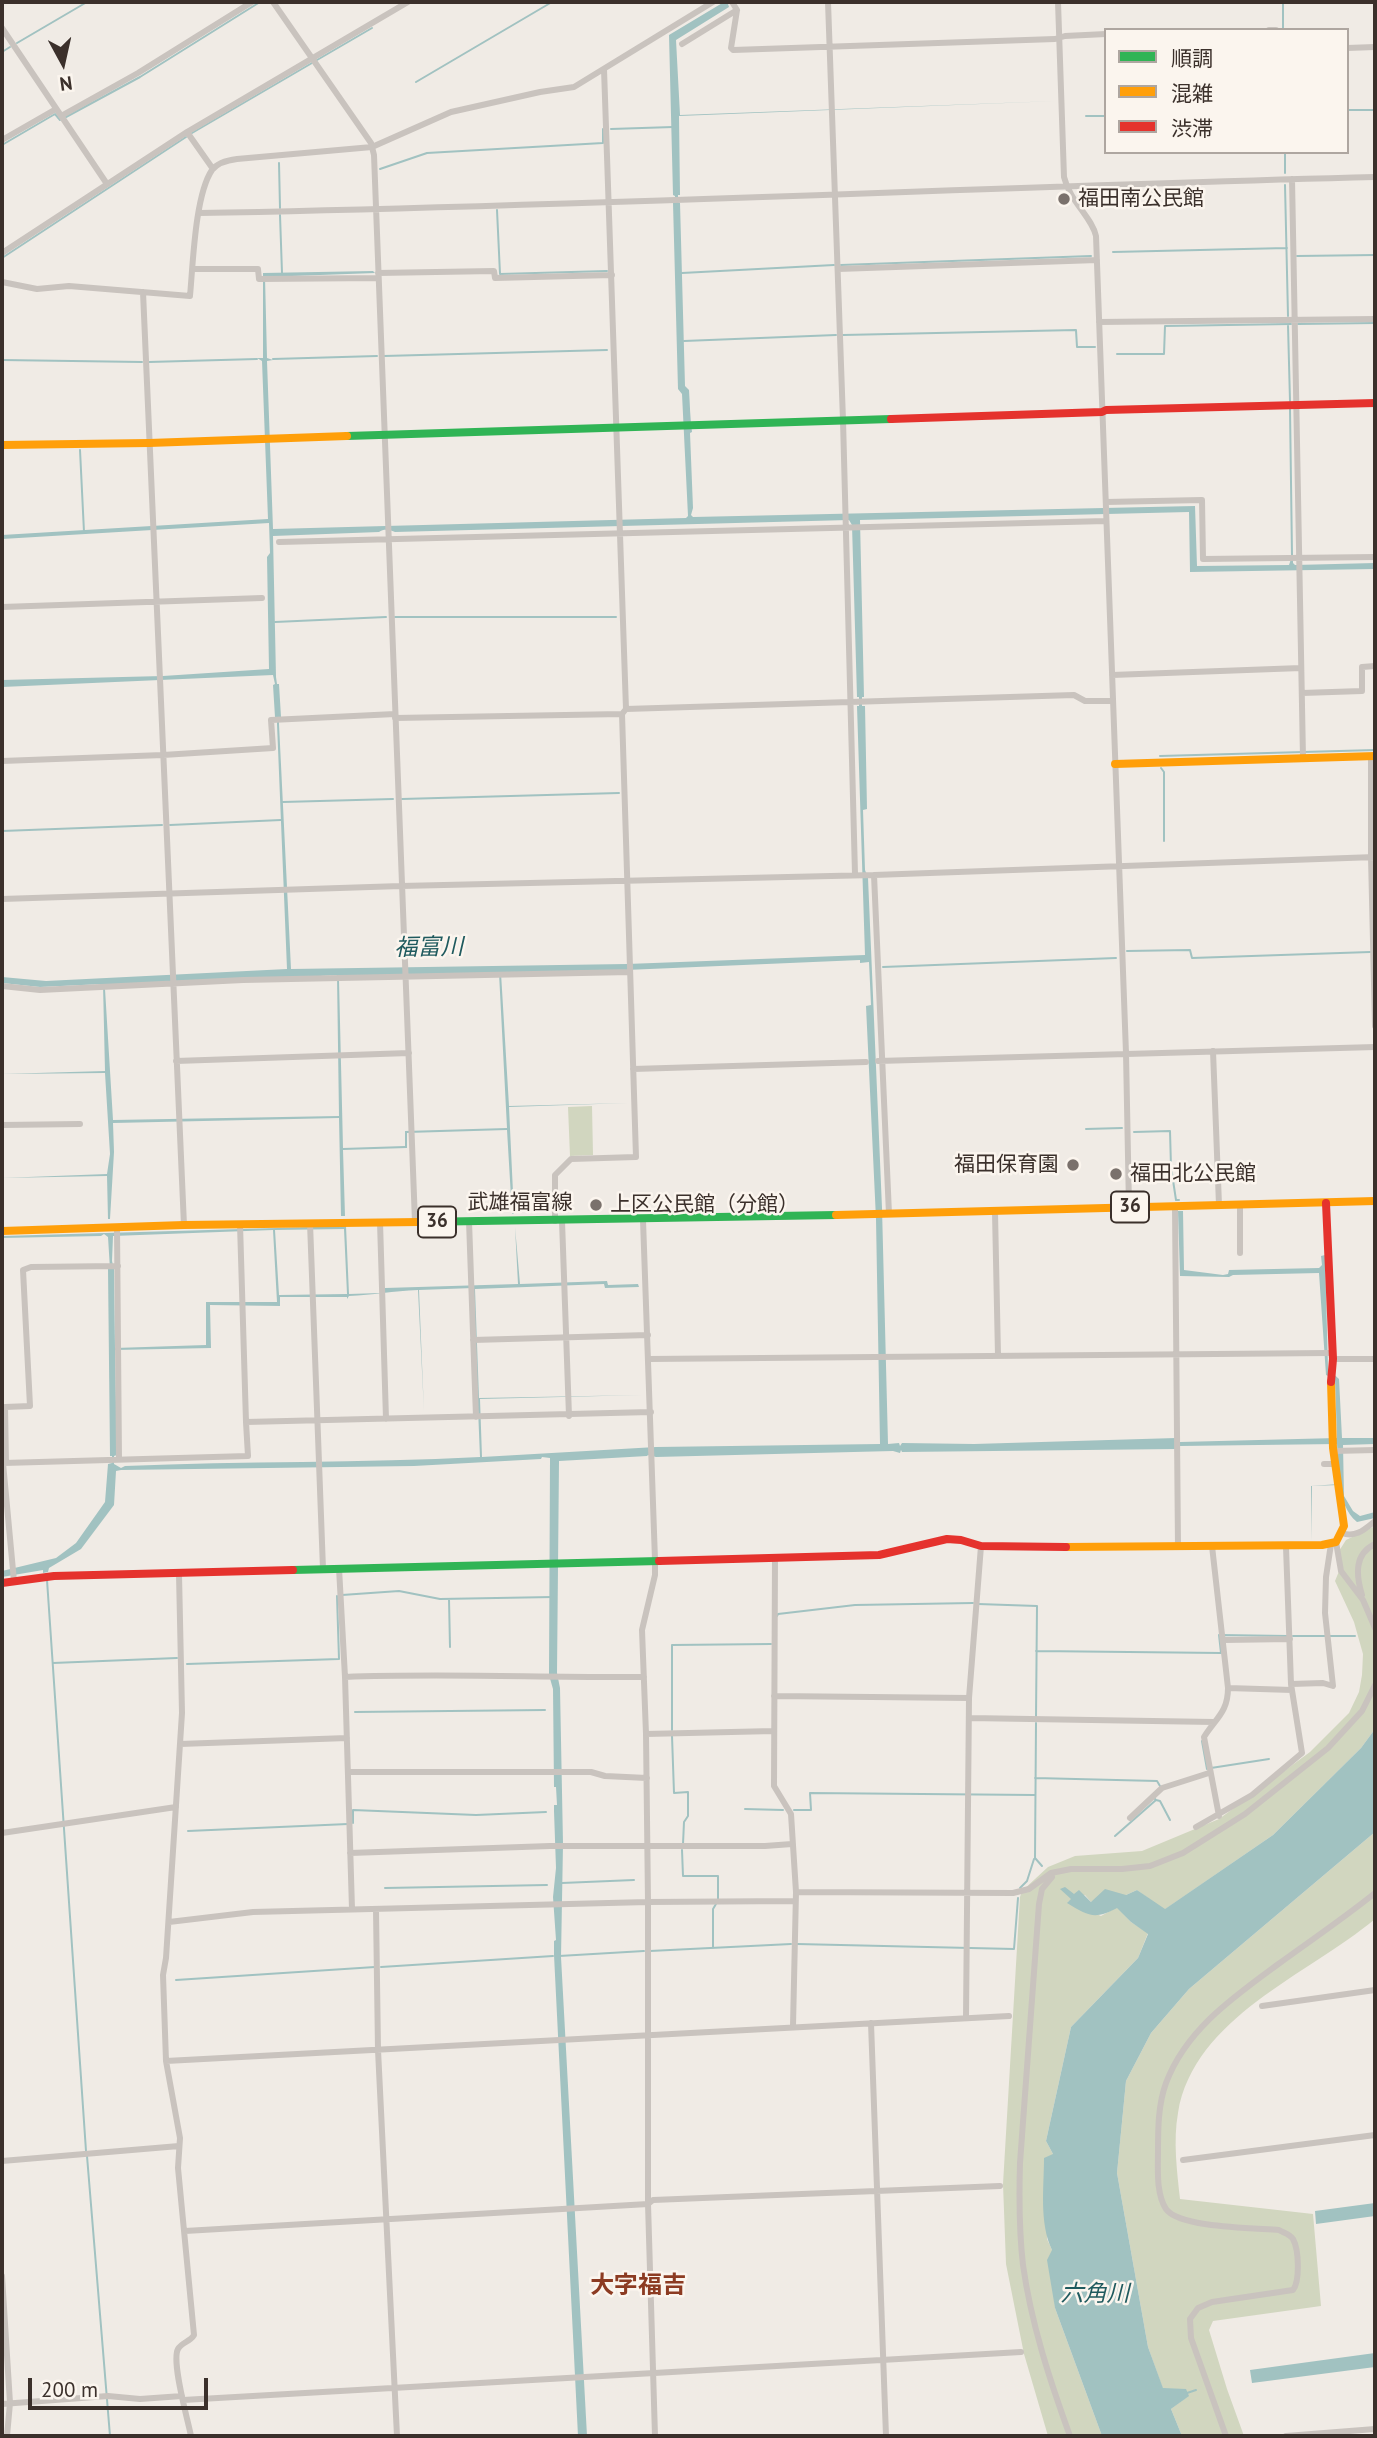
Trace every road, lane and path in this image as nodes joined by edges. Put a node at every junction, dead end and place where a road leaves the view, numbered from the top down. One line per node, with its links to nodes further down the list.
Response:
1 (252, 2): 18 (street)
2 (273, 2): 15 (street)
3 (408, 2): 15 (street)
4 (713, 2): 16 (street)
5 (828, 2): 12 (street)
6 (1058, 2): 10 (street)
7 (734, 5): 11 (street); 12 (street)
8 (2, 28): 17 (street)
9 (1104, 34): 10 (street)
10 (1060, 37): 12 (street); 26 (street)
11 (682, 44)
12 (830, 46): 27 (street)
13 (1375, 47): 14 (street)
14 (1349, 48)
15 (312, 58): 19 (street); 21 (street)
16 (604, 69): 21 (street); 28 (street)
17 (56, 109): 18 (street); 20 (street)
18 (61, 116): 25 (street)
19 (187, 132): 22 (street); 25 (street)
20 (2, 141)
21 (372, 147): 22 (street); 29 (street)
22 (213, 169): 30 (street)
23 (1375, 177): 24 (street)
24 (1292, 179): 26 (street); 40 (street)
25 (107, 184): 31 (street)
26 (1066, 184): 27 (street); 32 (street)
27 (835, 193): 28 (street); 34 (street)
28 (609, 201): 29 (street); 35 (street)
29 (376, 210): 30 (street); 36 (street)
30 (199, 213): 33 (street)
31 (2, 253)
32 (1097, 260): 34 (street); 41 (street)
33 (193, 269): 36 (street); 38 (street)
34 (838, 269): 45 (street)
35 (612, 275): 36 (street); 46 (street)
36 (378, 276): 47 (street)
37 (2, 282): 38 (street)
38 (144, 292): 48 (street)
39 (1375, 319): 40 (street)
40 (1294, 320): 41 (street); 43 (street)
41 (1099, 322): 44 (street)
42 (1375, 403): 43 (street)
43 (1296, 405): 44 (street); 56 (street)
44 (1102, 412): 45 (street); 50 (street)
45 (843, 420): 46 (street); 51 (street)
46 (617, 429): 47 (street); 52 (street)
47 (383, 434): 48 (street); 53 (street)
48 (149, 443): 49 (street); 58 (street)
49 (2, 445)
50 (1106, 511): 51 (street); 56 (street); 62 (street)
51 (847, 523): 52 (street); 65 (street)
52 (620, 526): 53 (street); 66 (street)
53 (387, 532): 54 (street); 67 (street)
54 (279, 542)
55 (1375, 557): 56 (street)
56 (1296, 559): 61 (street)
57 (262, 598): 58 (street)
58 (156, 601): 59 (street); 69 (street)
59 (2, 607)
60 (1375, 666): 63 (street)
61 (1301, 668): 62 (street); 63 (street)
62 (1112, 676): 64 (street)
63 (1301, 693): 68 (street)
64 (1113, 701): 65 (street); 72 (street)
65 (857, 702): 66 (street); 75 (street)
66 (624, 711): 67 (street); 76 (street)
67 (395, 716): 69 (street); 77 (street)
68 (1303, 754): 70 (street); 72 (street)
69 (163, 755): 71 (street); 78 (street)
70 (1373, 756): 73 (street)
71 (2, 761)
72 (1115, 764): 74 (street)
73 (1373, 857): 74 (street); 84 (street)
74 (1119, 865): 75 (street); 88 (street)
75 (864, 874): 76 (street); 90 (street)
76 (628, 881): 77 (street); 80 (street)
77 (401, 886): 78 (street); 81 (street)
78 (169, 895): 79 (street); 82 (street)
79 (2, 900)
80 (630, 972): 81 (street); 92 (street)
81 (405, 976): 82 (street); 87 (street)
82 (173, 980): 83 (street); 89 (street)
83 (2, 986)
84 (1375, 1026)
85 (1375, 1046): 86 (street)
86 (1213, 1051): 88 (street); 98 (street)
87 (409, 1053): 89 (street); 107 (street)
88 (1126, 1053): 90 (street); 100 (street)
89 (176, 1061): 108 (street)
90 (880, 1061): 102 (street)
91 (866, 1062): 92 (street)
92 (633, 1069): 105 (street)
93 (80, 1124): 94 (street)
94 (2, 1125)
95 (1375, 1201): 96 (street, 武雄福富線 / 36)
96 (1326, 1202): 97 (street, 武雄福富線 / 36); 119 (street)
97 (1240, 1204): 98 (street, 武雄福富線 / 36); 113 (street)
98 (1219, 1205): 99 (street, 武雄福富線 / 36)
99 (1175, 1207): 100 (street, 武雄福富線 / 36); 118 (street)
100 (1129, 1208): 101 (street, 武雄福富線 / 36)
101 (995, 1212): 102 (street, 武雄福富線 / 36); 120 (street)
102 (887, 1214): 103 (street, 武雄福富線 / 36)
103 (643, 1220): 105 (street, 武雄福富線 / 36); 115 (street)
104 (469, 1221): 105 (street, 武雄福富線 / 36); 107 (street, 武雄福富線 / 36); 117 (street)
105 (559, 1221): 116 (street)
106 (380, 1222): 107 (street, 武雄福富線 / 36); 109 (street, 武雄福富線 / 36); 126 (street)
107 (415, 1222)
108 (184, 1225): 110 (street, 武雄福富線 / 36); 112 (street, 武雄福富線 / 36)
109 (310, 1227): 110 (street, 武雄福富線 / 36); 127 (street)
110 (240, 1228): 128 (street)
111 (2, 1231): 112 (street, 武雄福富線 / 36)
112 (117, 1232): 114 (street)
113 (1240, 1253)
114 (113, 1266): 131 (street); 132 (street)
115 (648, 1335): 116 (street); 121 (street)
116 (568, 1337): 117 (street); 124 (street)
117 (476, 1340): 125 (street)
118 (1178, 1355): 119 (street); 120 (street); 141 (street)
119 (1329, 1355): 122 (street); 129 (street)
120 (998, 1356): 121 (street)
121 (649, 1359): 123 (street)
122 (1375, 1359)
123 (651, 1412): 124 (street); 144 (street)
124 (569, 1416): 125 (street)
125 (479, 1417): 126 (street)
126 (386, 1419): 127 (street)
127 (317, 1420): 128 (street); 146 (street)
128 (246, 1422): 131 (street)
129 (1334, 1450): 130 (street); 134 (street)
130 (1375, 1450)
131 (115, 1459): 132 (street)
132 (3, 1463): 148 (street)
133 (1324, 1464): 134 (street)
134 (1335, 1464): 136 (street)
135 (1375, 1521): 136 (street)
136 (1342, 1533): 137 (street)
137 (1334, 1543): 142 (street); 150 (street); 157 (street)
138 (1375, 1544): 150 (street)
139 (981, 1546): 141 (street); 143 (street); 160 (street)
140 (1212, 1546): 141 (street); 142 (street); 152 (street)
141 (1178, 1547)
142 (1286, 1547): 153 (street)
143 (775, 1557): 144 (street); 159 (street)
144 (655, 1560): 145 (street); 155 (street)
145 (339, 1568): 146 (street); 154 (street)
146 (323, 1569): 147 (street)
147 (179, 1574): 148 (street); 166 (street)
148 (14, 1578): 149 (street)
149 (2, 1583)
150 (1363, 1600): 151 (street)
151 (1375, 1629)
152 (1224, 1637): 153 (street); 158 (street)
153 (1290, 1637): 157 (street)
154 (345, 1676): 155 (street); 165 (street)
155 (644, 1677): 164 (street)
156 (1375, 1685): 178 (street)
157 (1291, 1687): 158 (street); 171 (street)
158 (1228, 1688): 162 (street)
159 (774, 1696): 160 (street); 163 (street)
160 (969, 1698): 161 (street)
161 (969, 1718): 162 (street); 180 (street)
162 (1212, 1722): 167 (street)
163 (774, 1731): 164 (street); 175 (street)
164 (646, 1734): 169 (street)
165 (347, 1738): 166 (street); 168 (street)
166 (180, 1744): 170 (street)
167 (1209, 1769): 171 (street); 172 (street)
168 (348, 1773): 169 (street); 177 (street)
169 (647, 1778): 176 (street)
170 (176, 1807): 174 (street); 186 (street)
171 (1219, 1816): 173 (street)
172 (1130, 1818)
173 (1196, 1827)
174 (2, 1833)
175 (792, 1844): 176 (street); 179 (street)
176 (647, 1845): 177 (street); 183 (street)
177 (350, 1853): 184 (street)
178 (1057, 1873): 180 (street); 218 (street)
179 (796, 1892): 180 (street); 182 (street)
180 (967, 1892): 190 (street)
181 (1375, 1893): 219 (street)
182 (796, 1901): 183 (street); 192 (street)
183 (648, 1902): 185 (street); 193 (street)
184 (352, 1909): 185 (street); 186 (street)
185 (376, 1910): 194 (street)
186 (169, 1922): 195 (street)
187 (1375, 1990): 188 (street)
188 (1262, 2006)
189 (1009, 2016): 190 (street)
190 (966, 2018): 191 (street)
191 (871, 2023): 192 (street); 201 (street)
192 (793, 2026): 193 (street)
193 (648, 2035): 194 (street); 202 (street)
194 (377, 2050): 195 (street); 203 (street)
195 (166, 2061): 197 (street)
196 (1375, 2135): 198 (street)
197 (179, 2146): 199 (street); 204 (street)
198 (1183, 2160)
199 (2, 2161)
200 (1000, 2186): 201 (street)
201 (877, 2191): 202 (street); 207 (street)
202 (648, 2204): 203 (street); 208 (street)
203 (386, 2219): 204 (street); 209 (street)
204 (185, 2231): 210 (street)
205 (2, 2276): 211 (street)
206 (1021, 2352): 207 (street)
207 (883, 2359): 208 (street); 217 (street)
208 (652, 2372): 209 (street); 216 (street)
209 (394, 2387): 210 (street); 215 (street)
210 (182, 2398): 211 (street); 214 (street)
211 (6, 2403): 213 (street)
212 (1375, 2429): 220 (street)
213 (8, 2436)
214 (191, 2436)
215 (397, 2436)
216 (655, 2436)
217 (886, 2436)
218 (1070, 2436)
219 (1226, 2436)
220 (1286, 2436)

